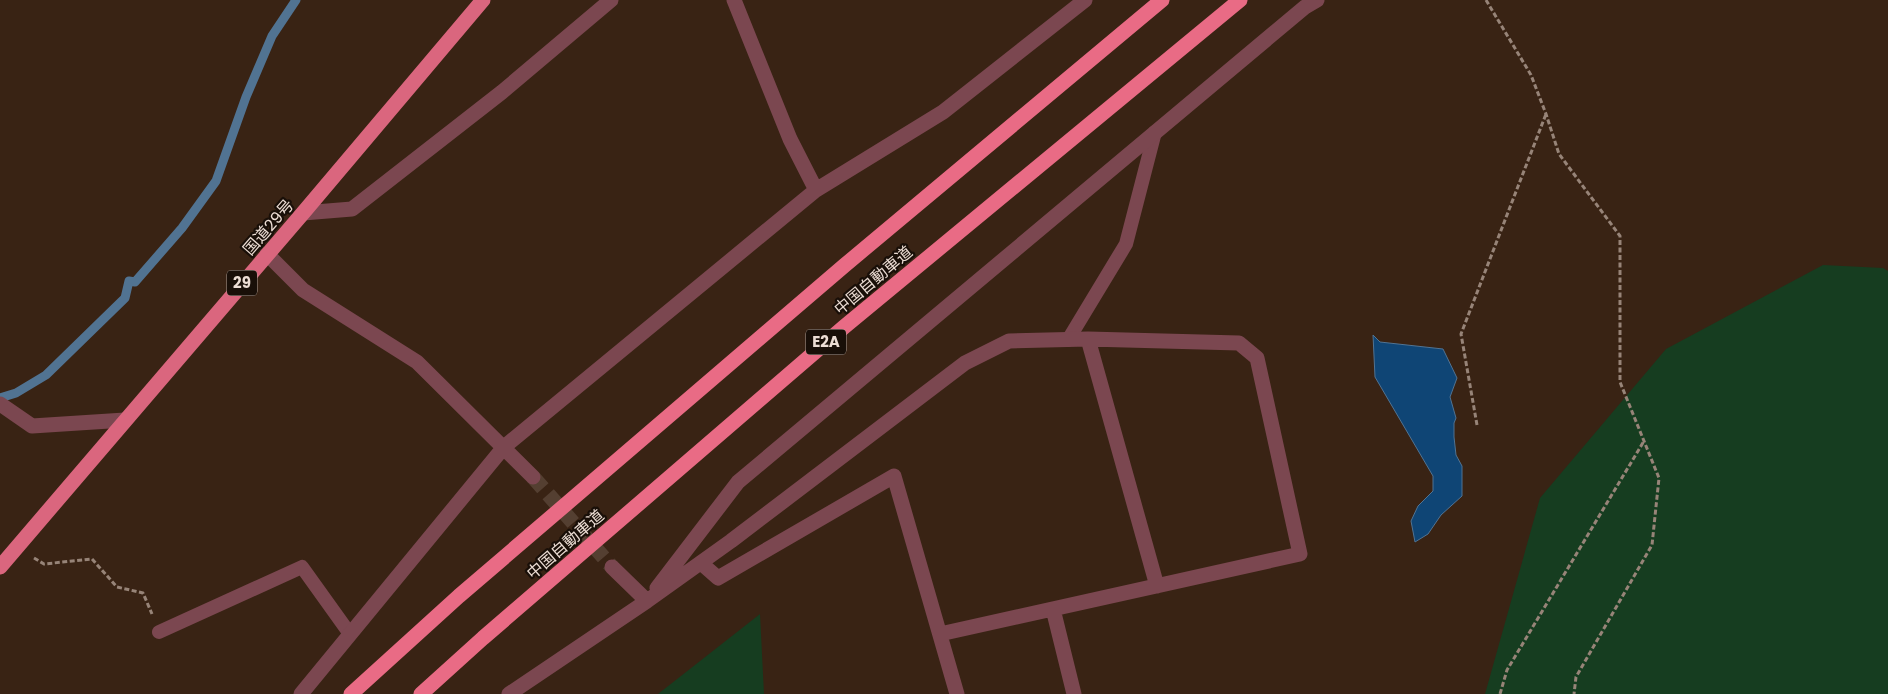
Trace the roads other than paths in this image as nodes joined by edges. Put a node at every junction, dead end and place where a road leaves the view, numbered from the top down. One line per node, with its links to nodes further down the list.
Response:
1 (483, 0): 10 (highway, 国道29号 / 29)
2 (611, 0): 10 (street)
3 (734, 0): 9 (street)
4 (1085, 0): 9 (street)
5 (1162, 0): 28 (highway, 中国自動車道 / E2A)
6 (1240, 0): 29 (highway, 中国自動車道 / E2A)
7 (1317, 0): 8 (street)
8 (1155, 132): 13 (lane); 22 (street)
9 (816, 190): 16 (street)
10 (303, 213): 11 (highway, 国道29号 / 29)
11 (267, 254): 15 (highway, 国道29号 / 29); 16 (street)
12 (1088, 339): 13 (street); 21 (street); 21 (street)
13 (1068, 340): 18 (street)
14 (5, 407): 15 (street)
15 (125, 420): 19 (highway, 国道29号 / 29)
16 (504, 448): 17 (street); 25 (street)
17 (533, 477)
18 (701, 562): 22 (street); 26 (street)
19 (0, 567)
20 (612, 567): 22 (street)
21 (1157, 586): 23 (street)
22 (647, 601): 30 (street)
23 (1053, 609): 26 (street); 32 (street)
24 (159, 632): 25 (lane)
25 (350, 634): 27 (street)
26 (940, 634): 31 (street)
27 (301, 694)
28 (351, 694)
29 (421, 694)
30 (509, 694)
31 (957, 694)
32 (1074, 694)

